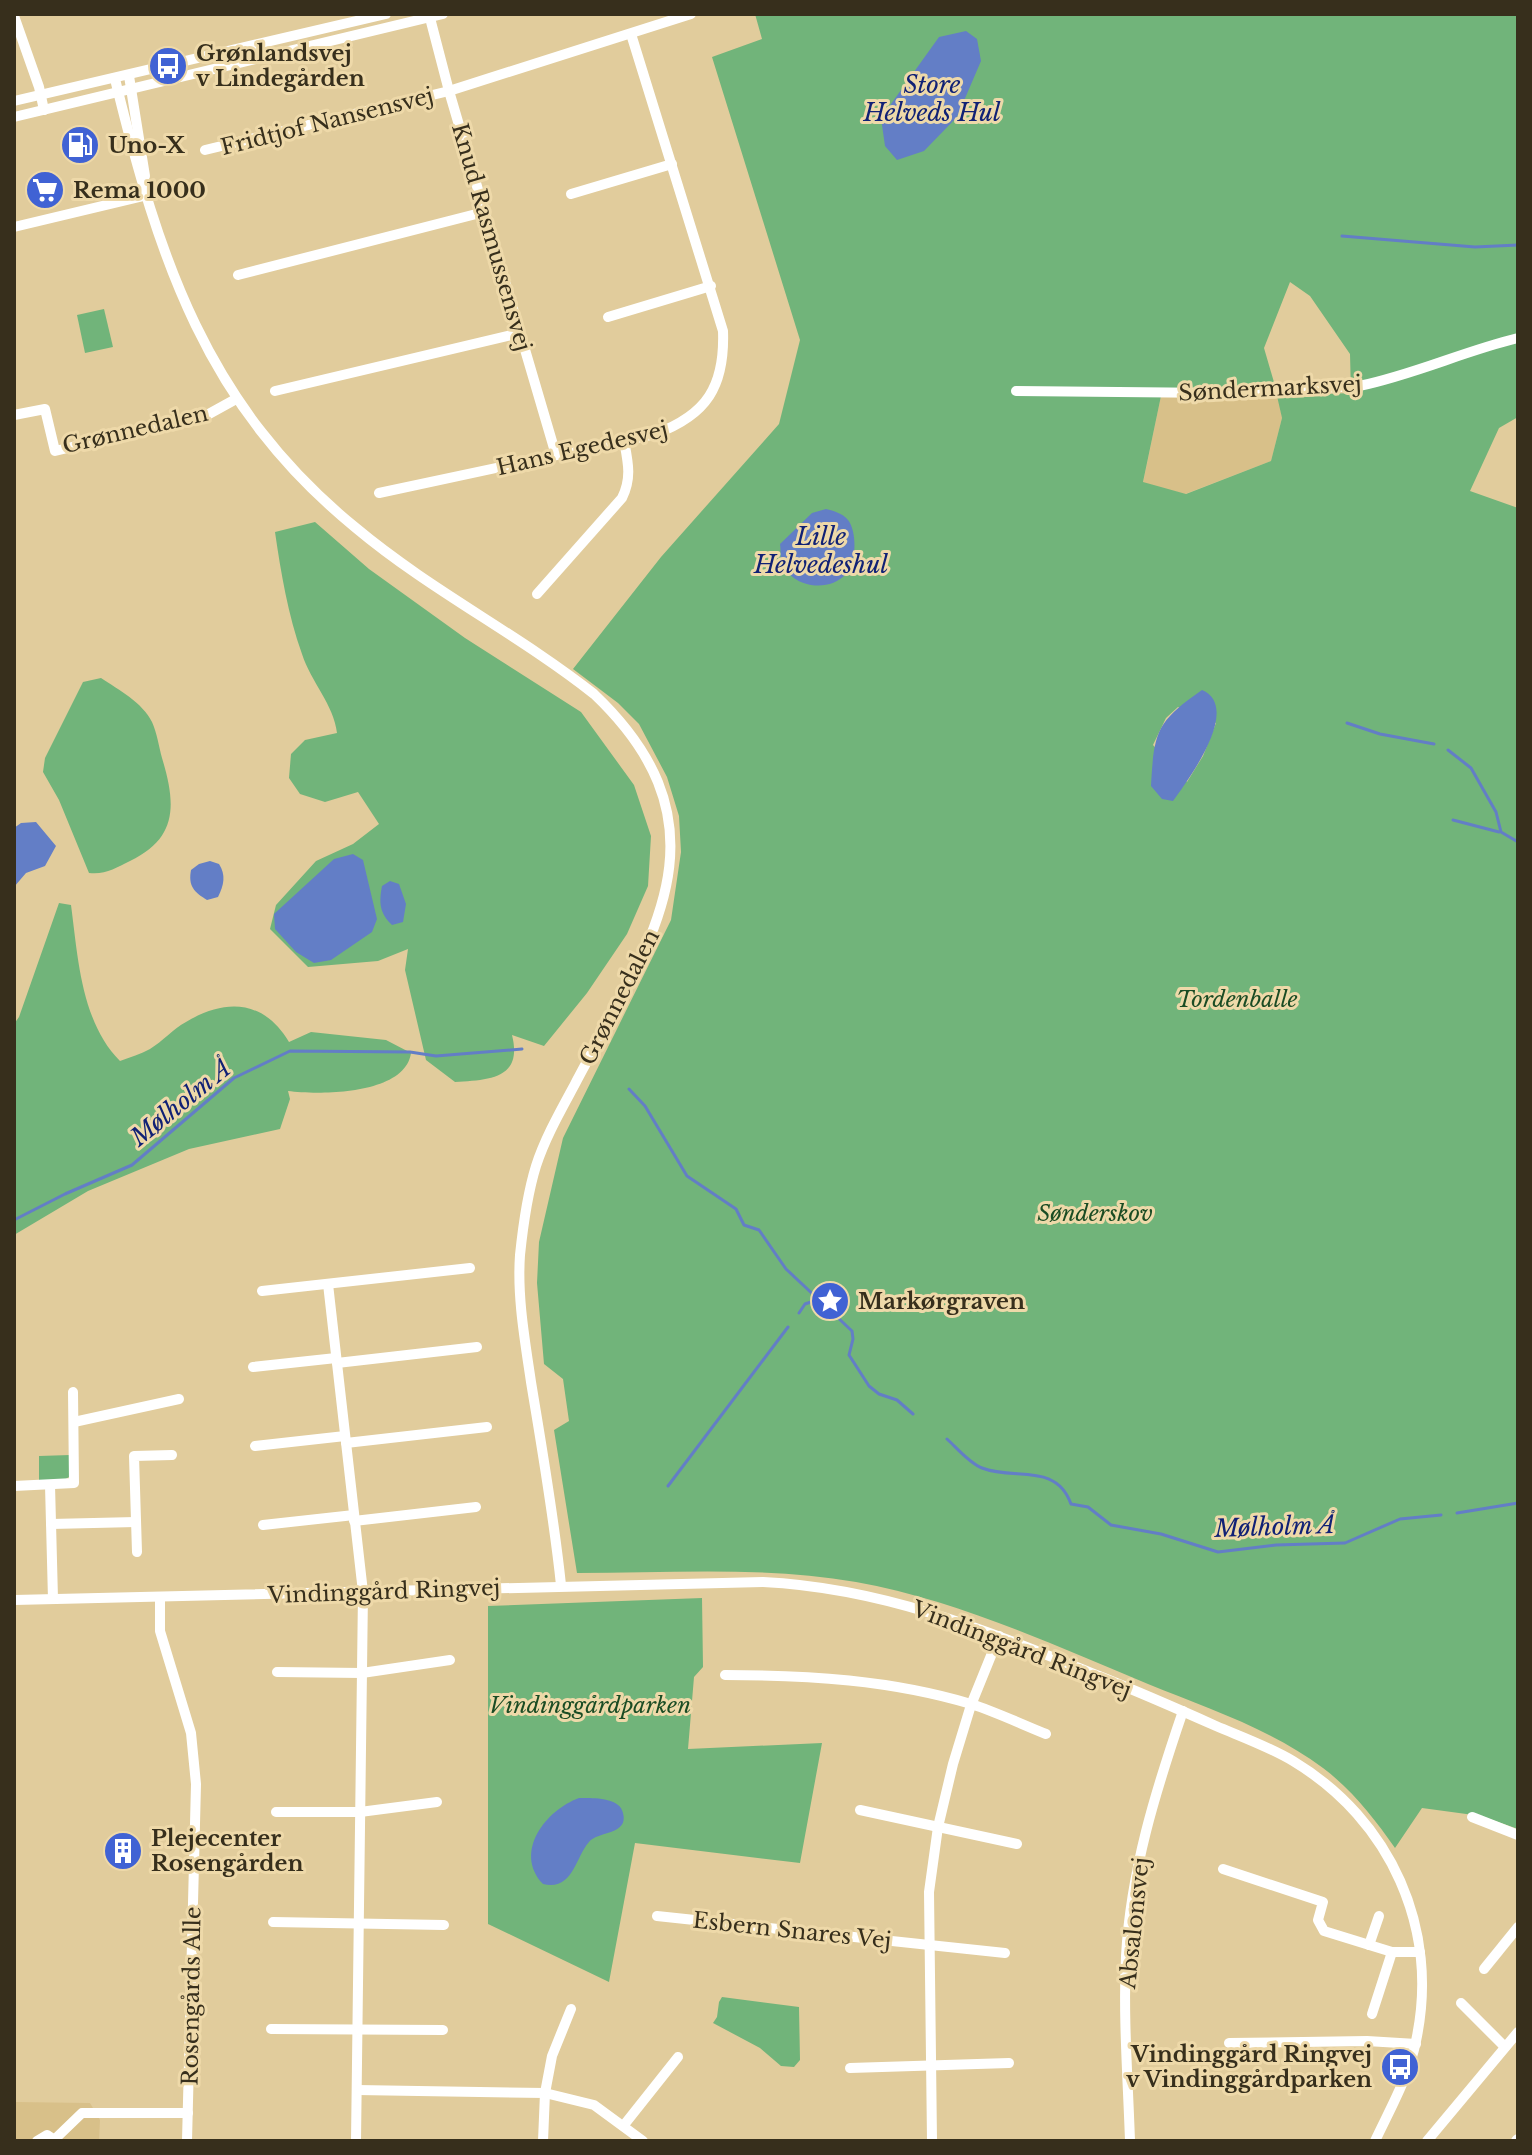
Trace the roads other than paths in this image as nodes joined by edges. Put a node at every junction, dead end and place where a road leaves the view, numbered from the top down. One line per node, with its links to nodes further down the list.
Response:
1 (386, 14): 7 (street)
2 (443, 14): 4 (street)
3 (691, 14): 6 (street, Fridtjof Nansensvej)
4 (428, 16): 9 (street); 10 (street, Knud Rasmussensvej)
5 (15, 21): 12 (street)
6 (631, 34): 10 (street, Fridtjof Nansensvej); 17 (street, Hans Egedesvej)
7 (129, 76): 8 (street); 9 (street, Grønnedalen)
8 (115, 79): 11 (street, Grønnedalen); 12 (street)
9 (132, 90): 11 (street); 18 (street, Grønnedalen)
10 (449, 91): 16 (street, Fridtjof Nansensvej); 20 (street, Knud Rasmussensvej)
11 (119, 93): 14 (street); 18 (street, Grønnedalen)
12 (41, 95): 13 (street); 14 (street)
13 (14, 101)
14 (44, 110): 15 (street)
15 (14, 117)
16 (205, 150)
17 (672, 164): 19 (street); 23 (street, Hans Egedesvej)
18 (147, 192): 21 (street); 29 (street, Grønnedalen)
19 (571, 194)
20 (484, 212): 22 (street); 25 (street, Knud Rasmussensvej)
21 (14, 227)
22 (238, 275)
23 (711, 286): 24 (street); 31 (street, Hans Egedesvej)
24 (608, 317)
25 (520, 333): 27 (street); 32 (street, Knud Rasmussensvej)
26 (1518, 338): 28 (street, Søndermarksvej)
27 (275, 391)
28 (1016, 391)
29 (236, 399): 30 (street, Grønnedalen); 56 (street, Grønnedalen)
30 (14, 415)
31 (624, 441): 32 (street, Hans Egedesvej); 34 (street)
32 (556, 455): 33 (street, Hans Egedesvej)
33 (379, 493)
34 (537, 594)
35 (470, 1268): 36 (street)
36 (328, 1284): 37 (street); 39 (street)
37 (262, 1291)
38 (477, 1347): 39 (street)
39 (336, 1360): 40 (street); 45 (street)
40 (253, 1367)
41 (73, 1392): 43 (street)
42 (179, 1399): 43 (street)
43 (74, 1422): 48 (street)
44 (487, 1427): 45 (street)
45 (345, 1440): 46 (street); 51 (street)
46 (255, 1446)
47 (172, 1455): 52 (street)
48 (50, 1485): 49 (street); 53 (street)
49 (14, 1486)
50 (476, 1507): 51 (street)
51 (354, 1518): 54 (street); 57 (street)
52 (136, 1522): 53 (street); 55 (street)
53 (51, 1524): 59 (street)
54 (263, 1525)
55 (137, 1552)
56 (561, 1585): 57 (street, Vindinggård Ringvej); 61 (street, Vindinggård Ringvej)
57 (363, 1592): 58 (street, Vindinggård Ringvej); 64 (street)
58 (160, 1597): 59 (street, Vindinggård Ringvej); 106 (street, Rosengårds Alle)
59 (53, 1599): 60 (street, Vindinggård Ringvej)
60 (14, 1600)
61 (999, 1636): 66 (street); 67 (street, Vindinggård Ringvej)
62 (450, 1660): 64 (street)
63 (277, 1672): 64 (street)
64 (362, 1673): 72 (street)
65 (725, 1675): 66 (street)
66 (971, 1705): 68 (street); 74 (street)
67 (1183, 1711): 87 (street, Vindinggård Ringvej); 115 (street, Absalonsvej)
68 (1046, 1734)
69 (437, 1802): 72 (street)
70 (860, 1810): 74 (street)
71 (276, 1812): 72 (street)
72 (360, 1812): 81 (street)
73 (1472, 1817): 75 (street)
74 (938, 1827): 76 (street); 84 (street)
75 (1518, 1835)
76 (1017, 1844)
77 (1223, 1869): 85 (street)
78 (657, 1916): 84 (street, Esbern Snares Vej)
79 (1379, 1916): 85 (street)
80 (273, 1922): 81 (street)
81 (359, 1924): 82 (street); 94 (street)
82 (444, 1925)
83 (1518, 1927): 89 (street)
84 (928, 1945): 88 (street, Esbern Snares Vej); 102 (street)
85 (1369, 1945): 86 (street)
86 (1392, 1952): 87 (street); 92 (street)
87 (1420, 1952): 98 (street, Vindinggård Ringvej)
88 (1005, 1953)
89 (1484, 1969)
90 (1461, 2003): 99 (street)
91 (571, 2009): 105 (street)
92 (1372, 2014)
93 (271, 2029): 94 (street)
94 (358, 2029): 95 (street); 104 (street)
95 (443, 2030)
96 (1518, 2032): 99 (street)
97 (1229, 2043): 98 (street)
98 (1416, 2044): 116 (street, Vindinggård Ringvej)
99 (1505, 2047): 117 (street)
100 (678, 2057): 107 (street)
101 (1009, 2063): 102 (street)
102 (930, 2066): 103 (street); 114 (street)
103 (850, 2068)
104 (357, 2090): 105 (street); 111 (street)
105 (545, 2093): 107 (street); 112 (street)
106 (188, 2113): 108 (street, Rosengårds Alle); 110 (street, Rosengårds Alle)
107 (624, 2125): 113 (street)
108 (55, 2140): 109 (street, Rosengårds Alle)
109 (37, 2141)
110 (187, 2141)
111 (356, 2141)
112 (543, 2141)
113 (643, 2141)
114 (932, 2141)
115 (1130, 2141)
116 (1375, 2141)
117 (1427, 2141)

